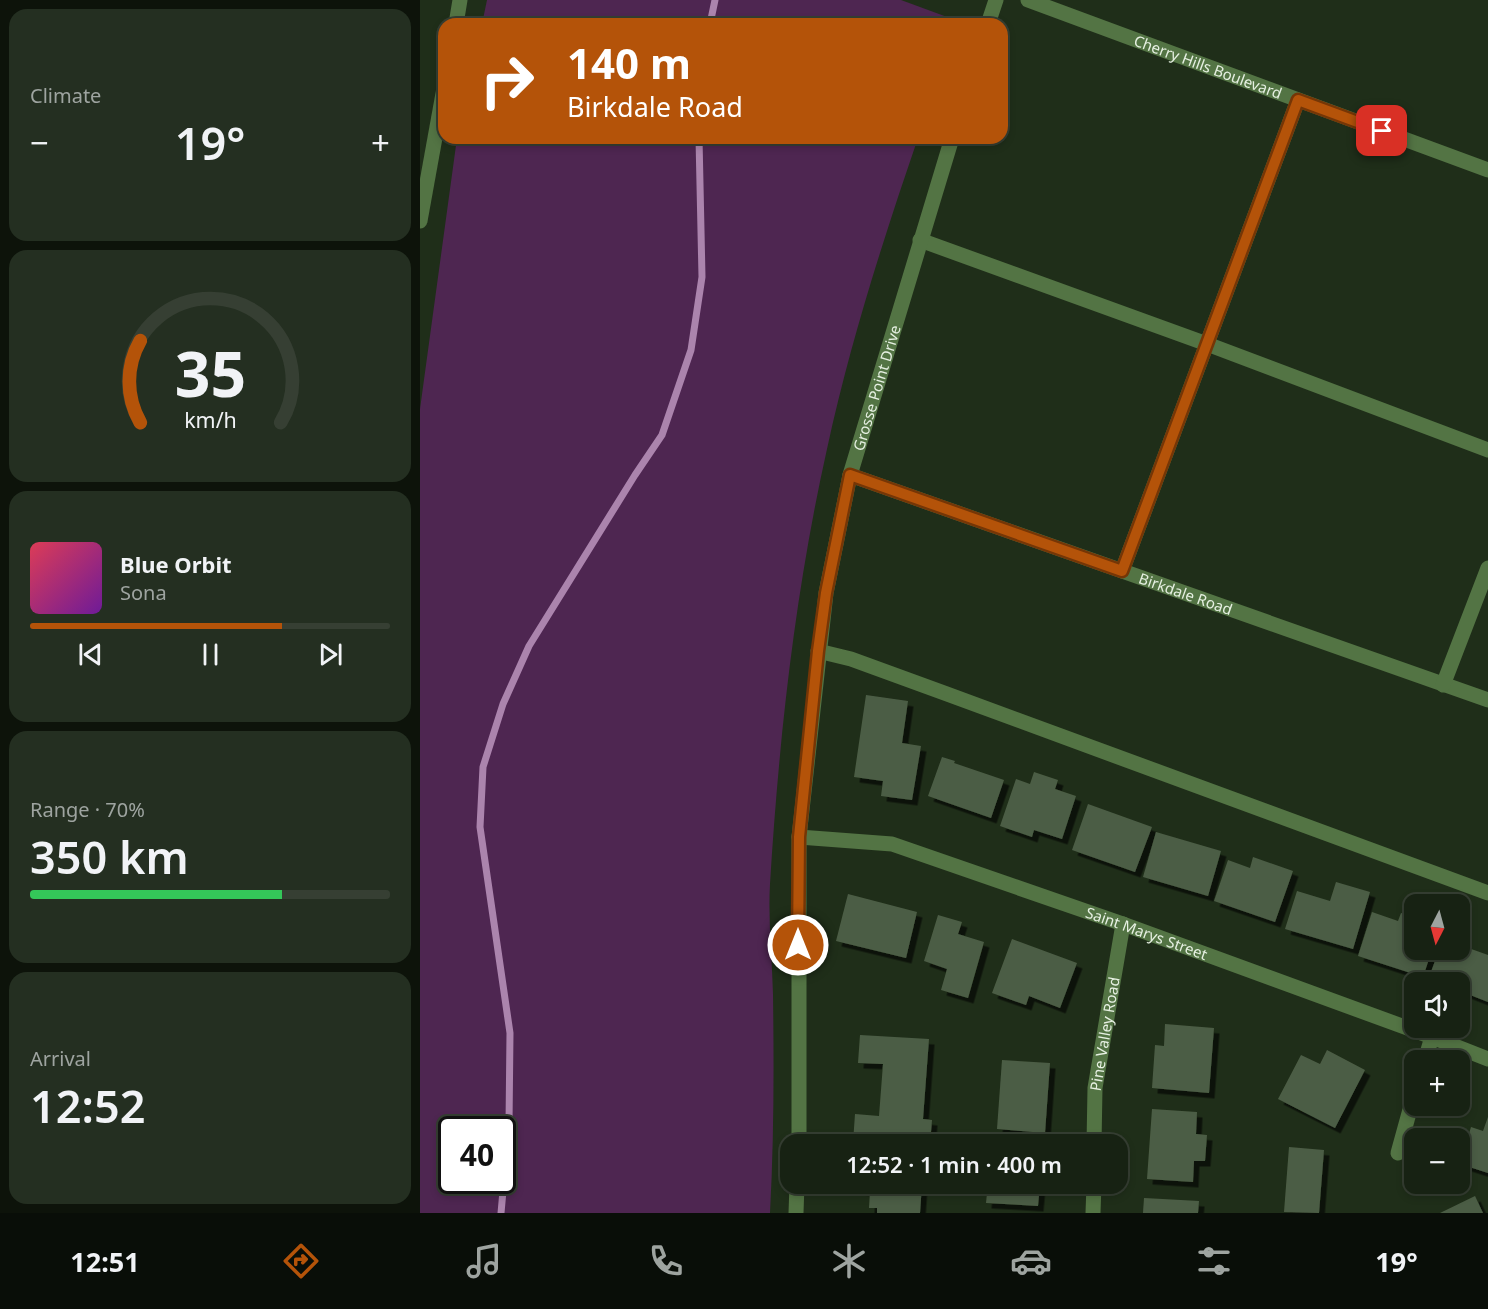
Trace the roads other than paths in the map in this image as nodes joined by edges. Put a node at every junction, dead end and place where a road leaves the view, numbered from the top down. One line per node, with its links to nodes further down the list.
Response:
1 (460, 0): 4 (street)
2 (996, 0): 5 (street)
3 (1028, 0): 6 (street, Cherry Hills Boulevard)
4 (457, 18)
5 (990, 18)
6 (1298, 100): 9 (street, Cherry Hills Boulevard); 12 (street)
7 (438, 121): 10 (street)
8 (950, 144): 11 (street, Grosse Point Drive)
9 (1488, 170)
10 (420, 221)
11 (920, 240): 12 (street); 14 (street, Grosse Point Drive)
12 (1206, 344): 13 (street); 16 (street)
13 (1488, 450)
14 (850, 475): 16 (street, Birkdale Road); 17 (street, Grosse Point Drive)
15 (1488, 568): 18 (street)
16 (1122, 571): 18 (street, Birkdale Road)
17 (818, 651): 20 (street, Grosse Point Drive); 21 (street)
18 (1443, 685): 19 (street, Birkdale Road)
19 (1488, 700)
20 (799, 837): 22 (street, Saint Marys Street); 27 (street, Grosse Point Drive)
21 (1488, 893)
22 (1122, 924): 23 (street, Saint Marys Street); 28 (street, Pine Valley Road)
23 (1404, 1027)
24 (1435, 1038): 25 (street, Saint Marys Street)
25 (1488, 1059)
26 (1408, 1116): 29 (street)
27 (799, 1134)
28 (1094, 1134)
29 (1398, 1153)
30 (797, 1194): 32 (street)
31 (1094, 1194): 33 (street)
32 (796, 1213)
33 (1093, 1213)

